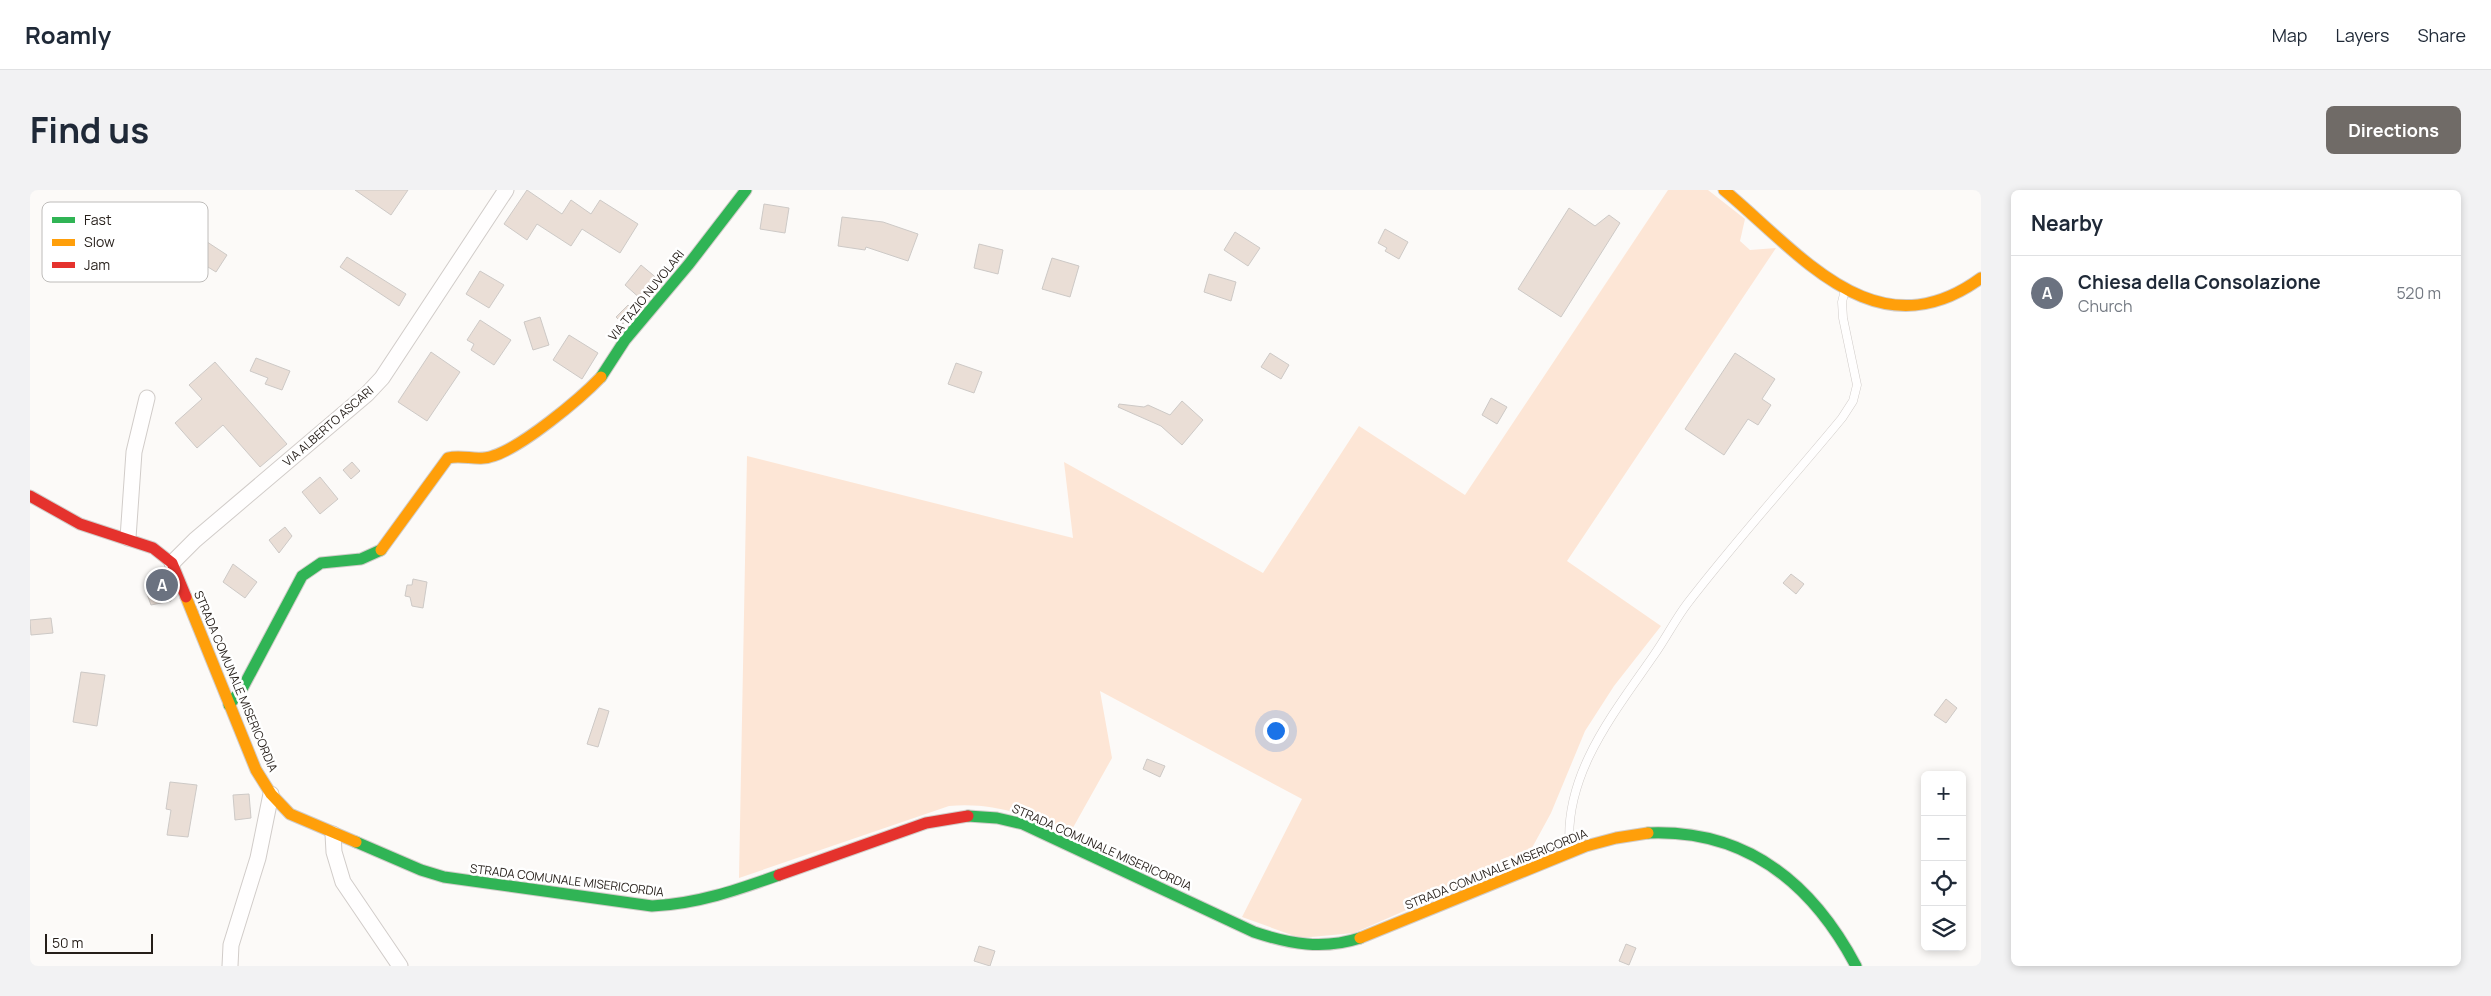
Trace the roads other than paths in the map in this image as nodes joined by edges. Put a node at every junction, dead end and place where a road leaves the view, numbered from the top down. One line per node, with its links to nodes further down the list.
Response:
1 (506, 190): 9 (street, VIA ALBERTO ASCARI)
2 (746, 190): 10 (street, VIA TAZIO NUVOLARI)
3 (1724, 190): 5 (street)
4 (1981, 278): 5 (street)
5 (1846, 288): 13 (lane)
6 (147, 398): 8 (street)
7 (30, 496): 8 (street)
8 (128, 538): 9 (street)
9 (172, 563): 10 (street, STRADA COMUNALE MISERICORDIA)
10 (229, 705): 11 (street, STRADA COMUNALE MISERICORDIA)
11 (271, 794): 12 (street, STRADA COMUNALE MISERICORDIA); 14 (street)
12 (333, 834): 13 (street, STRADA COMUNALE MISERICORDIA); 15 (street)
13 (1570, 853): 16 (street, STRADA COMUNALE MISERICORDIA)
14 (230, 966)
15 (400, 966)
16 (1856, 966)

